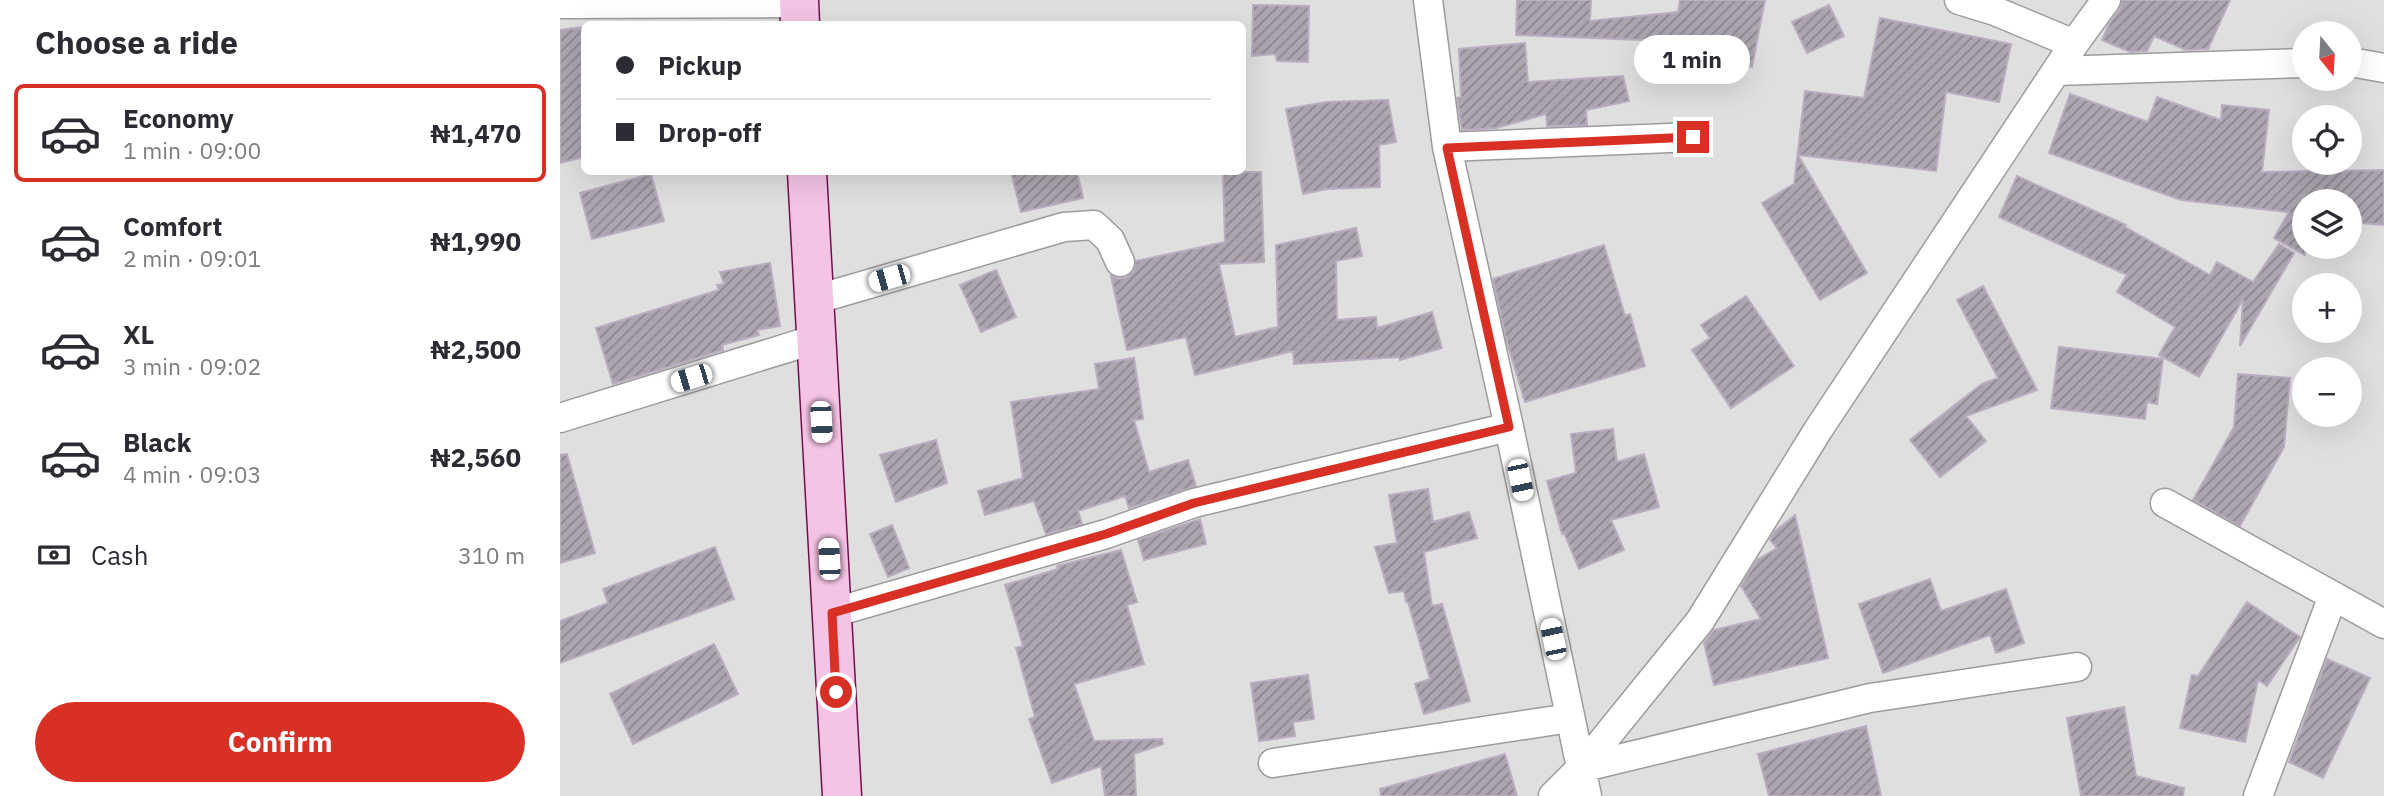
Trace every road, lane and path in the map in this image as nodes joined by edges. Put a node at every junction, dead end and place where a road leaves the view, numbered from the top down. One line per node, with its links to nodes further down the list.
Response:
1 (1428, 0): 12 (street)
2 (1959, 0): 6 (street)
3 (2106, 0): 6 (street)
4 (560, 4): 5 (street)
5 (799, 9)
6 (2074, 44): 10 (street)
7 (2292, 62): 10 (street)
8 (2362, 64): 9 (street)
9 (2384, 68)
10 (2056, 71): 26 (street)
11 (1693, 137): 12 (street)
12 (1447, 148): 18 (street)
13 (807, 175): 15 (main road)
14 (1120, 262): 15 (street)
15 (814, 300): 16 (main road)
16 (816, 339): 17 (street); 21 (main road)
17 (560, 418)
18 (1509, 427): 21 (street); 24 (street)
19 (2165, 503): 20 (street)
20 (2333, 596): 22 (street); 30 (street)
21 (832, 613): 27 (main road)
22 (2384, 624)
23 (2077, 667): 26 (street)
24 (1570, 718): 25 (street); 26 (street)
25 (1273, 763)
26 (1581, 768): 28 (street); 29 (street)
27 (842, 796)
28 (1553, 796)
29 (1587, 796)
30 (2258, 796)

